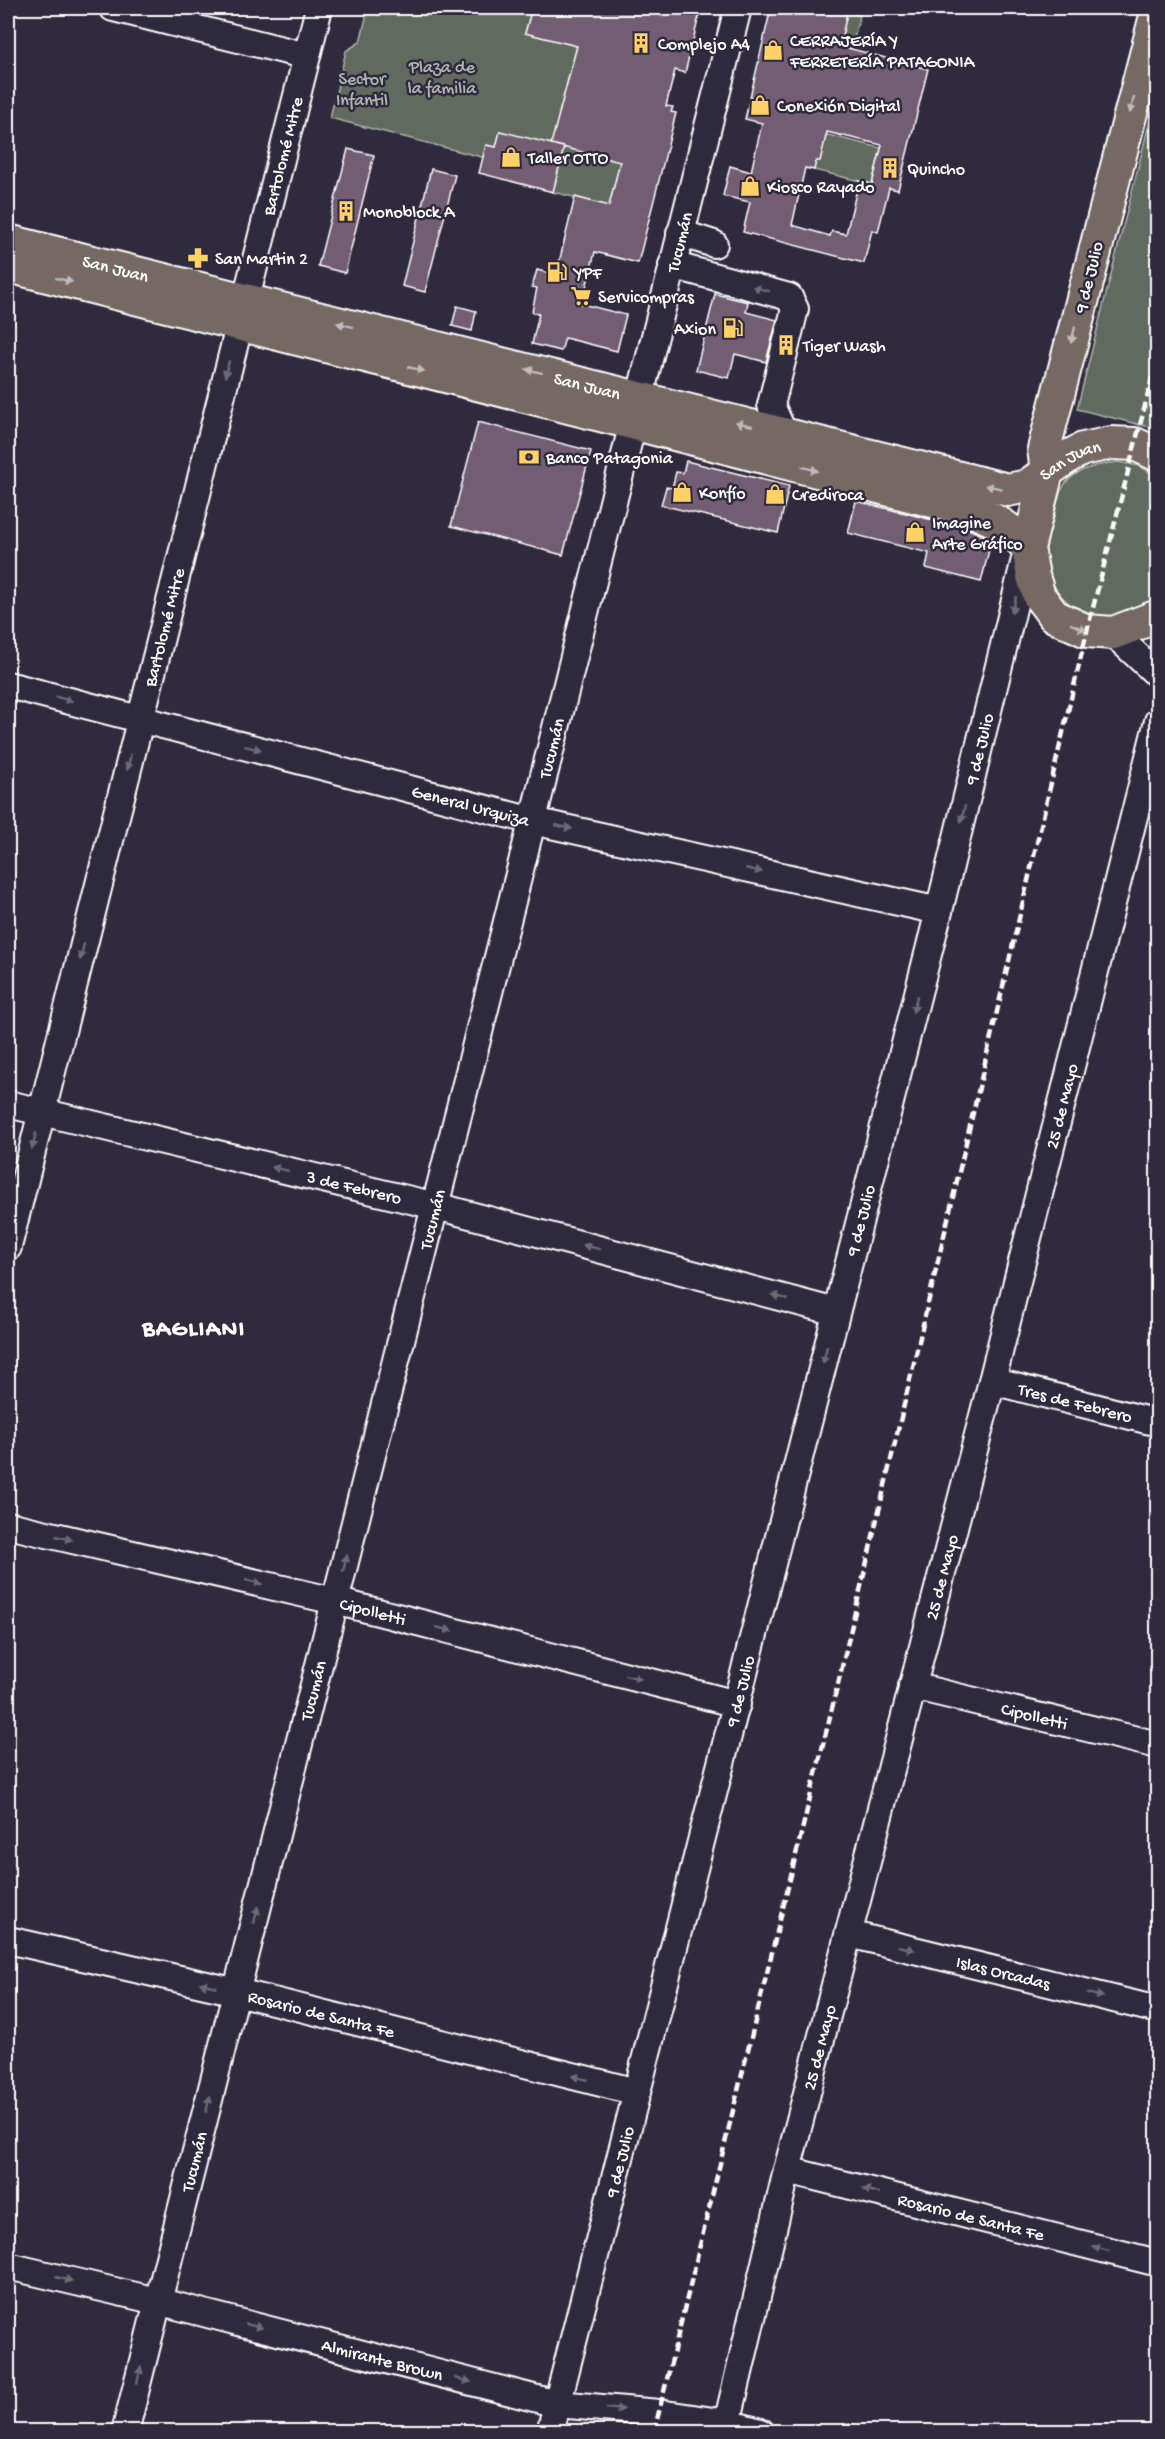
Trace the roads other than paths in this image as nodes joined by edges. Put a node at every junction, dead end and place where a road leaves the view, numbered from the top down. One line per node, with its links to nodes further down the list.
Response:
1 (113, 8): 5 (street)
2 (319, 8): 5 (street, Bartolomé Mitre)
3 (738, 8): 6 (street, Tucumán)
4 (1158, 8): 15 (main road, 9 de Julio, one-way to 15)
5 (306, 56): 11 (street, Bartolomé Mitre)
6 (680, 233): 8 (street); 9 (street, Tucumán)
7 (8, 241): 11 (main road, San Juan)
8 (714, 244)
9 (672, 265): 12 (street, Tucumán); 13 (street, one-way to 9)
10 (8, 266): 11 (main road, San Juan, one-way to 11)
11 (241, 312): 12 (main road, San Juan); 21 (street, Bartolomé Mitre, one-way to 21)
12 (635, 410): 13 (main road, San Juan, one-way to 12); 16 (main road, San Juan, one-way to 16); 23 (street, Tucumán)
13 (784, 434): 15 (main road, San Juan, one-way to 13)
14 (1158, 454): 15 (main road, San Juan)
15 (1047, 472): 16 (main road, 9 de Julio)
16 (1028, 548): 18 (main road, one-way to 18); 24 (street, 9 de Julio, one-way to 24)
17 (1158, 616): 18 (main road)
18 (1113, 633): 19 (street)
19 (1158, 675)
20 (8, 685): 21 (street, General Urquiza, one-way to 21)
21 (140, 719): 23 (street, General Urquiza, one-way to 23); 26 (street, Bartolomé Mitre, one-way to 26)
22 (1158, 721): 30 (street, 25 de Mayo)
23 (533, 820): 24 (street, General Urquiza, one-way to 24); 27 (street, Tucumán)
24 (939, 911): 29 (street, 9 de Julio, one-way to 29)
25 (8, 1104): 26 (street, 3 de Febrero)
26 (41, 1113): 27 (street, 3 de Febrero, one-way to 26); 28 (street, Bartolomé Mitre, one-way to 28)
27 (436, 1206): 29 (street, 3 de Febrero, one-way to 27); 33 (street, Tucumán, one-way to 27)
28 (8, 1247)
29 (836, 1312): 35 (street, 9 de Julio, one-way to 35)
30 (992, 1381): 31 (street, Tres de Febrero); 34 (street, 25 de Mayo)
31 (1158, 1423)
32 (8, 1525): 33 (street, Cipolletti, one-way to 33)
33 (335, 1601): 35 (street, Cipolletti, one-way to 35); 39 (street, Tucumán, one-way to 33)
34 (912, 1686): 36 (street, Cipolletti); 37 (street, 25 de Mayo)
35 (737, 1704): 41 (street, 9 de Julio)
36 (1158, 1745)
37 (849, 1934): 40 (street, Islas Orcadas, one-way to 40); 42 (street, 25 de Mayo)
38 (8, 1940): 39 (street, Rosario de Santa Fe, one-way to 38)
39 (237, 1992): 41 (street, Rosario de Santa Fe, one-way to 39); 45 (street, Tucumán, one-way to 39)
40 (1158, 2010)
41 (637, 2092): 46 (street, 9 de Julio)
42 (787, 2170): 43 (street, Rosario de Santa Fe, one-way to 42); 47 (street, 25 de Mayo)
43 (1158, 2263)
44 (8, 2266): 45 (street, Almirante Brown, one-way to 45)
45 (158, 2301): 46 (street, Almirante Brown, one-way to 46); 48 (street, Tucumán, one-way to 45)
46 (557, 2404): 47 (street, Almirante Brown, one-way to 47); 49 (street, 9 de Julio)
47 (726, 2427): 50 (street, Almirante Brown)
48 (125, 2432)
49 (550, 2432)
50 (761, 2432)

